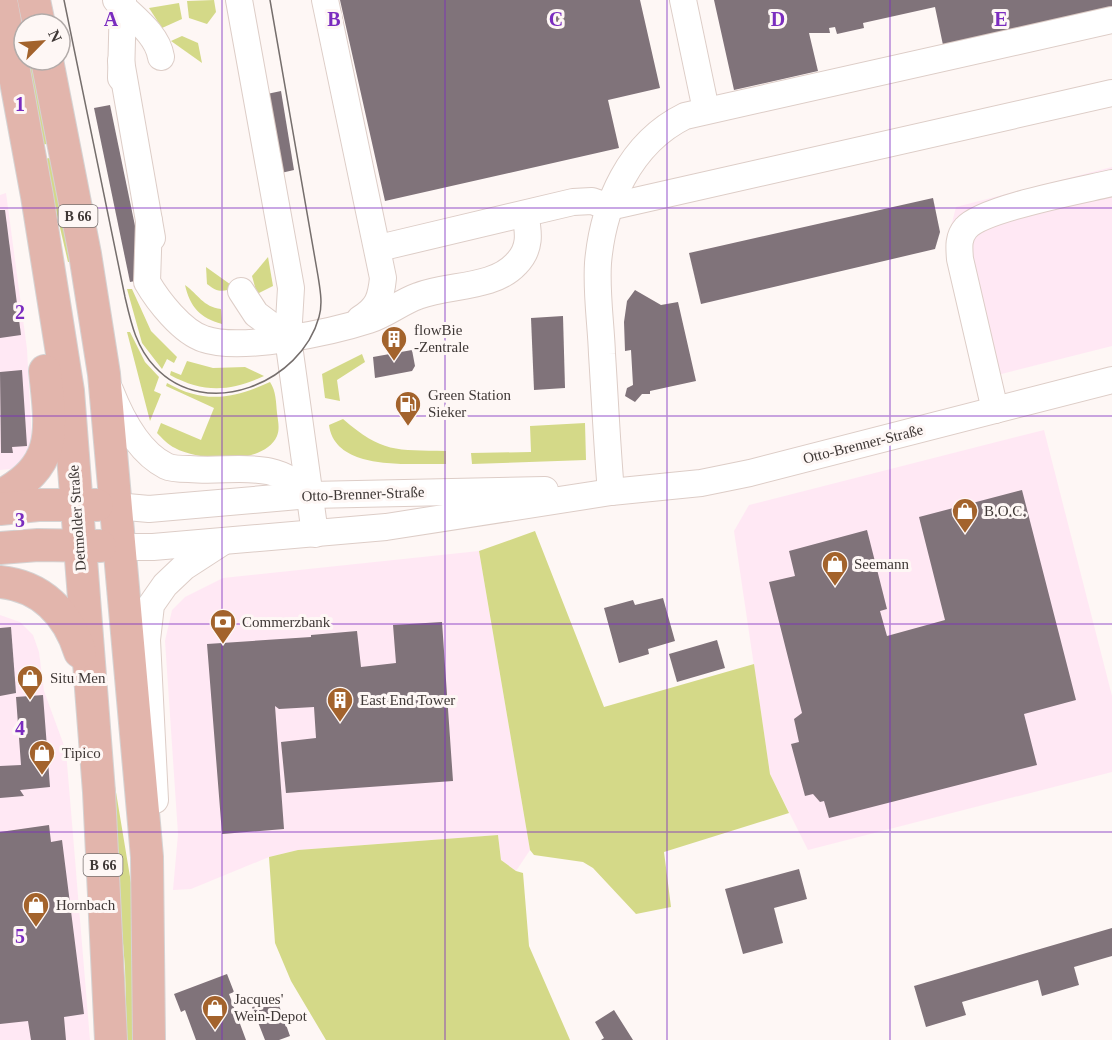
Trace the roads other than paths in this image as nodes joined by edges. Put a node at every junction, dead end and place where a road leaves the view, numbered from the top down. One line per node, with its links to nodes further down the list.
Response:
1 (239, 0): 18 (street)
2 (325, 0): 15 (street)
3 (683, 0): 10 (street)
4 (5, 1): 12 (main road, Detmolder Straße / B 66)
5 (120, 2): 7 (street); 18 (street)
6 (1112, 20): 10 (street)
7 (161, 57)
8 (49, 72): 19 (main road, B 66)
9 (1112, 93): 13 (street)
10 (706, 110): 13 (street)
11 (1112, 183): 21 (street)
12 (37, 196): 24 (main road); 25 (main road, Detmolder Straße / B 66)
13 (609, 207): 14 (street); 22 (street)
14 (525, 214): 15 (street); 17 (street)
15 (379, 248): 17 (street)
16 (242, 291): 18 (street)
17 (353, 324): 18 (street)
18 (288, 338): 23 (street)
19 (104, 374): 23 (street, B 66); 26 (main road, B 66)
20 (1112, 380): 21 (street, Otto-Brenner-Straße)
21 (995, 410): 22 (street, Otto-Brenner-Straße)
22 (611, 492): 23 (street, Otto-Brenner-Straße); 28 (street, Otto-Brenner-Straße)
23 (310, 495): 26 (street, Otto-Brenner-Straße); 28 (street)
24 (0, 496)
25 (77, 504): 26 (main road); 27 (main road); 30 (main road, Detmolder Straße / B 66)
26 (116, 506): 31 (main road, B 66)
27 (0, 509)
28 (315, 534): 29 (street, Otto-Brenner-Straße)
29 (225, 540): 31 (street, Otto-Brenner-Straße); 35 (street)
30 (79, 544): 31 (main road); 32 (main road); 34 (main road, Detmolder Straße / B 66)
31 (119, 547): 35 (main road, B 66)
32 (0, 548)
33 (0, 582): 34 (main road)
34 (91, 690): 36 (main road, Detmolder Straße / B 66)
35 (147, 857): 37 (main road, B 66)
36 (111, 1040)
37 (149, 1040)

